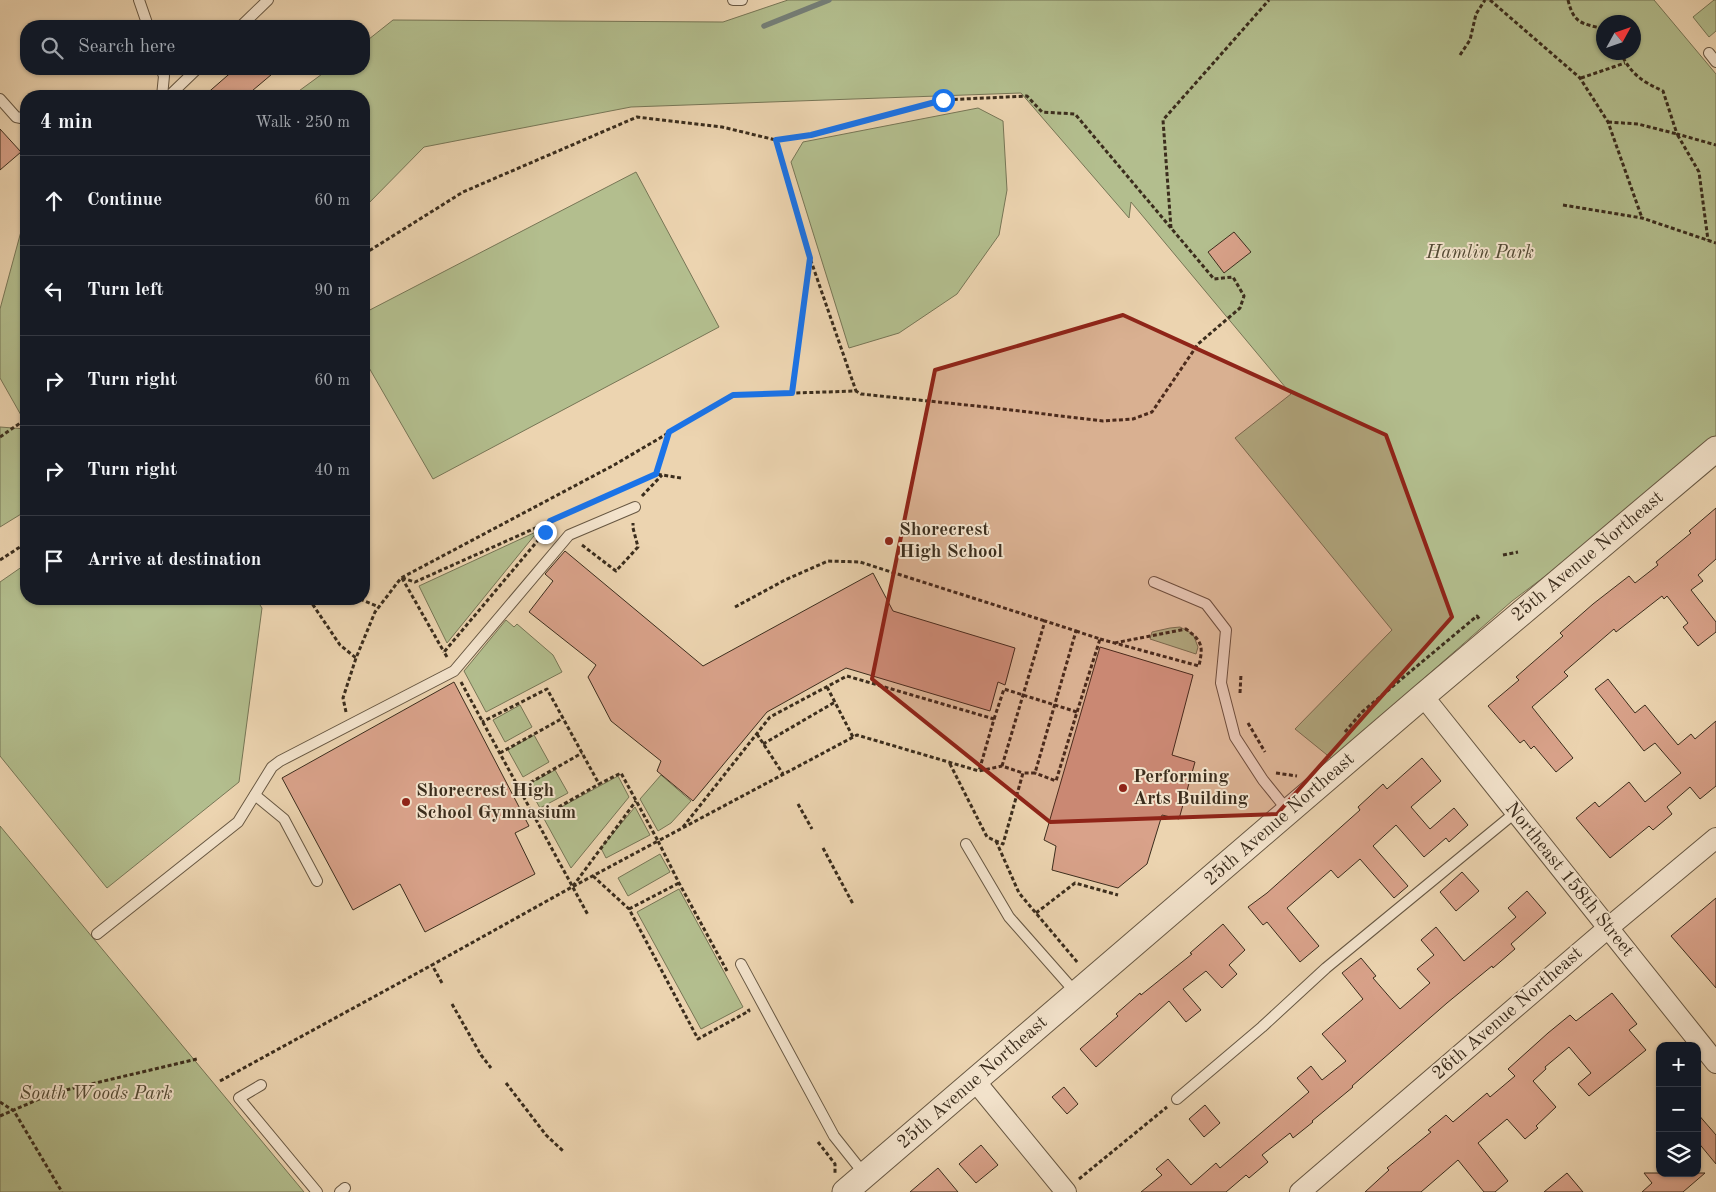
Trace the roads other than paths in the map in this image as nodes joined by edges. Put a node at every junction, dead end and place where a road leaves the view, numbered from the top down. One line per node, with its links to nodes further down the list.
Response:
1 (139, 0): 5 (lane)
2 (268, 0): 6 (lane)
3 (734, 0): 4 (lane)
4 (741, 0)
5 (146, 20)
6 (247, 20)
7 (1709, 53): 8 (lane)
8 (1716, 62)
9 (164, 75): 11 (lane)
10 (191, 75): 12 (lane)
11 (163, 90)
12 (174, 90)
13 (0, 99): 14 (lane)
14 (20, 118)
15 (1716, 449): 18 (street, 25th Avenue Northeast)
16 (635, 507): 19 (lane)
17 (1154, 582): 20 (lane)
18 (1423, 696): 20 (street, 25th Avenue Northeast); 21 (street, Northeast 158th Street)
19 (255, 796): 24 (lane); 26 (lane)
20 (1289, 812): 28 (street, 25th Avenue Northeast)
21 (1516, 812): 25 (street, Northeast 158th Street); 32 (lane)
22 (1716, 838): 25 (street, 26th Avenue Northeast)
23 (966, 844): 28 (lane)
24 (317, 880)
25 (1608, 928): 29 (street, Northeast 158th Street); 37 (street, 26th Avenue Northeast)
26 (97, 934)
27 (741, 964): 33 (lane)
28 (1077, 994): 30 (street, 25th Avenue Northeast)
29 (1716, 1063)
30 (976, 1081): 33 (street, 25th Avenue Northeast); 36 (street)
31 (261, 1085): 34 (lane)
32 (1177, 1098)
33 (865, 1175): 35 (street, 25th Avenue Northeast)
34 (317, 1192)
35 (846, 1192)
36 (1065, 1192)
37 (1300, 1192)

